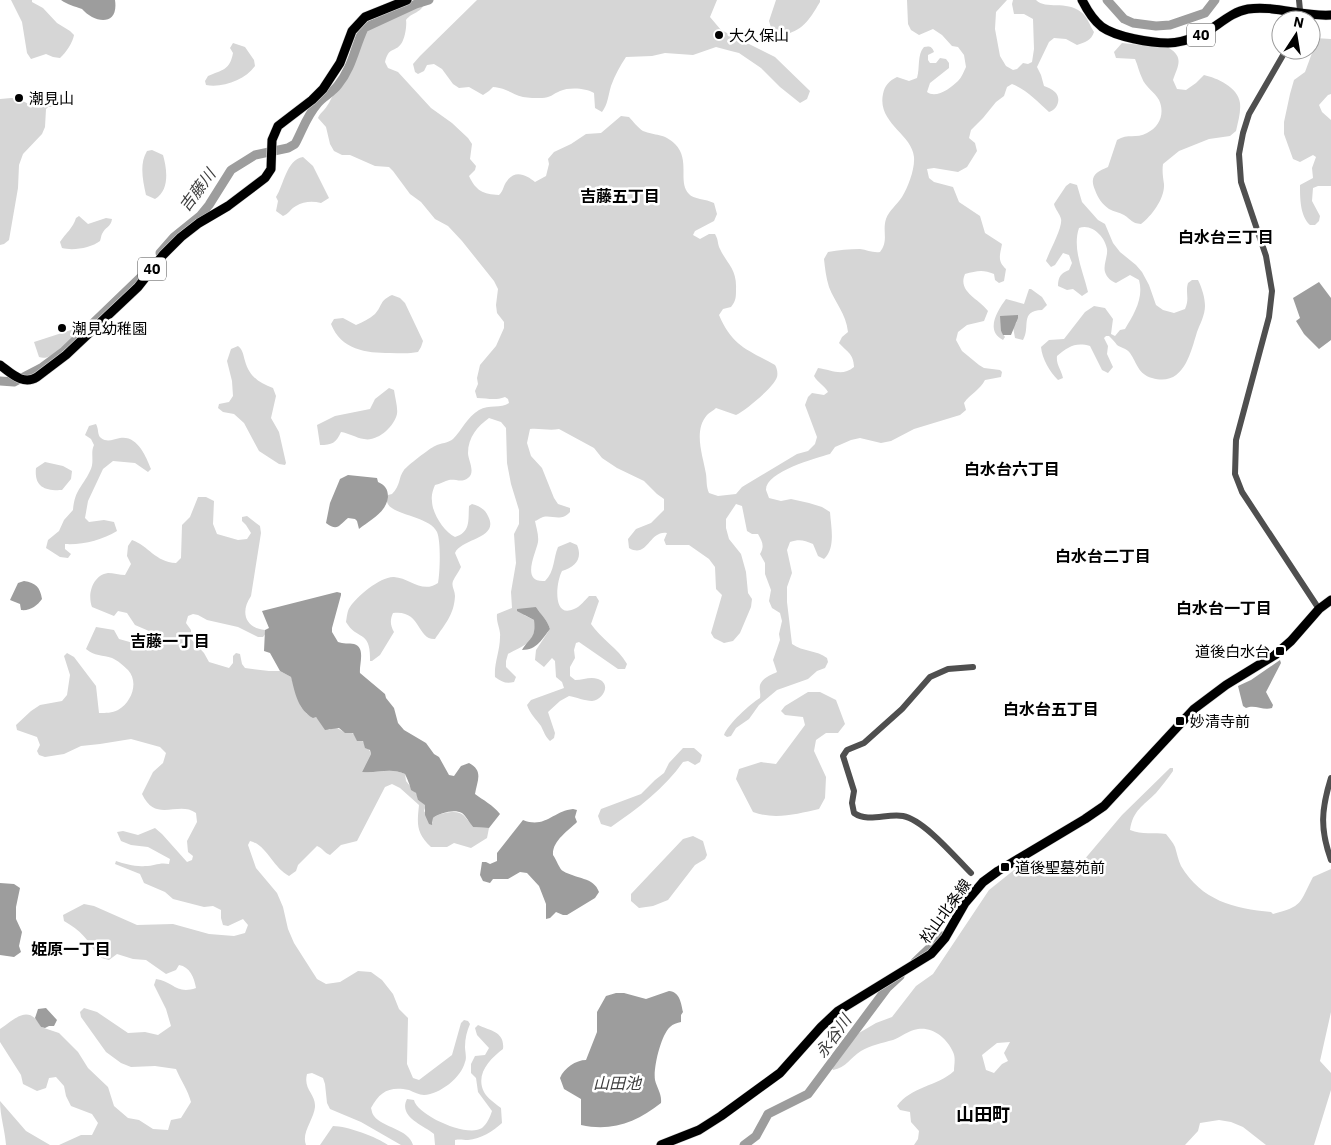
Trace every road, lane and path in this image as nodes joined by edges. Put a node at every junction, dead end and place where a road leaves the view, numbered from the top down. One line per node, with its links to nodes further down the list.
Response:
1 (407, 0): 5 (main road, 40)
2 (1082, 0): 3 (main road, 40)
3 (1300, 10)
4 (1280, 60): 7 (street)
5 (0, 365)
6 (1331, 600): 7 (main road, 松山北条線)
7 (1318, 609): 12 (main road, 松山北条線)
8 (973, 667): 11 (street)
9 (1331, 778): 10 (street)
10 (1331, 860)
11 (971, 873)
12 (661, 1145)

